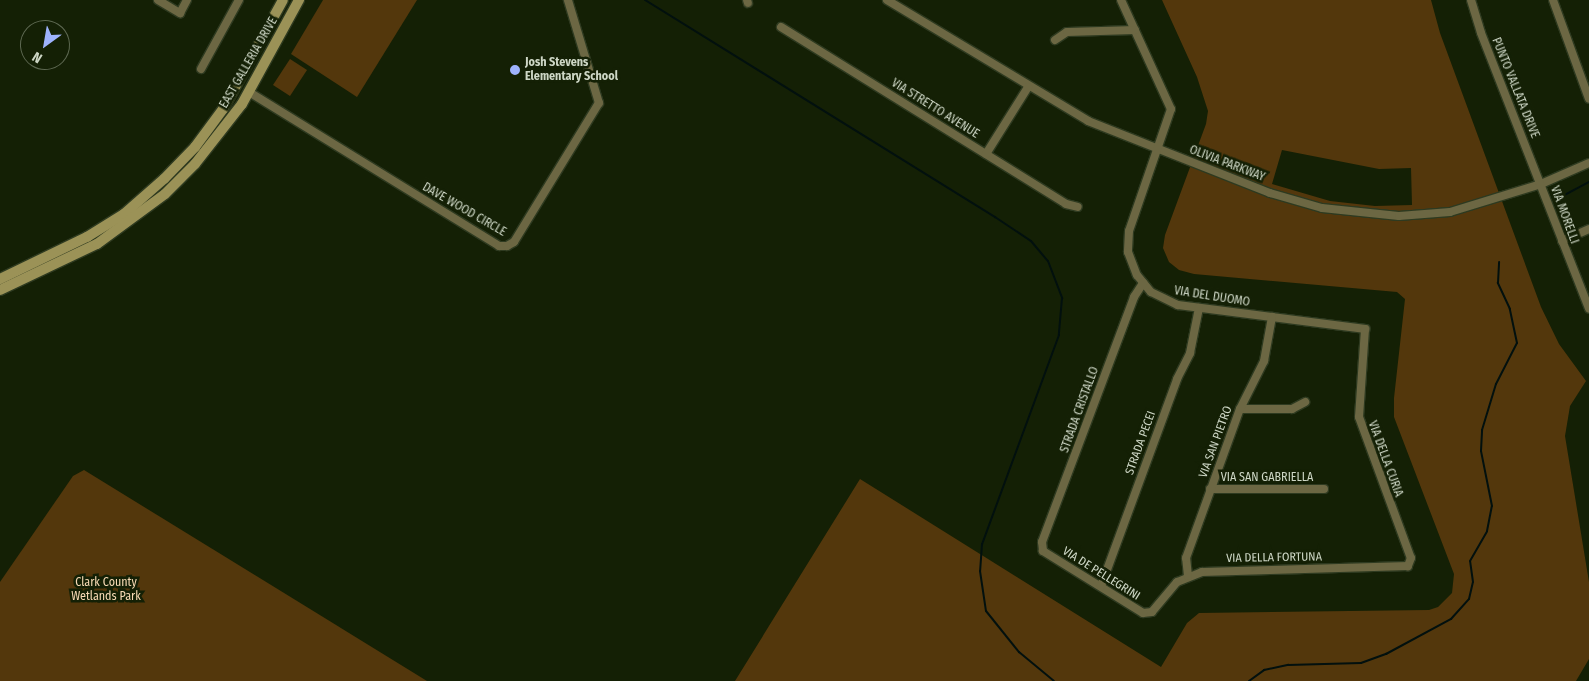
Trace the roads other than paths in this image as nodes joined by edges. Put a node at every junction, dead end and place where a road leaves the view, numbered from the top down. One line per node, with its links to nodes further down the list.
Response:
1 (158, 0): 2 (street)
2 (187, 0)
3 (239, 0): 14 (street)
4 (283, 0): 18 (main road, EAST GALLERIA DRIVE)
5 (299, 0): 16 (main road, EAST GALLERIA DRIVE)
6 (568, 0): 16 (street, DAVE WOOD CIRCLE)
7 (887, 0): 15 (street, OLIVIA PARKWAY)
8 (1122, 0): 12 (street, VIA DEL DUOMO)
9 (1471, 0): 22 (street, PUNTO VALLATA DRIVE)
10 (1553, 0): 17 (street)
11 (782, 26): 20 (street, VIA STRETTO AVENUE)
12 (1136, 30): 13 (street); 19 (street, VIA DEL DUOMO)
13 (1055, 40)
14 (201, 69)
15 (1028, 87): 19 (street, OLIVIA PARKWAY); 20 (street)
16 (249, 92): 18 (main road); 28 (main road, EAST GALLERIA DRIVE)
17 (1589, 99)
18 (222, 109): 26 (main road, EAST GALLERIA DRIVE)
19 (1158, 150): 22 (street, OLIVIA PARKWAY); 27 (street, VIA DEL DUOMO)
20 (986, 154): 23 (street, VIA STRETTO AVENUE)
21 (1589, 163): 22 (street, OLIVIA PARKWAY)
22 (1541, 184): 25 (street, VIA MORELLI)
23 (1078, 208)
24 (1589, 229): 25 (street)
25 (1562, 241): 30 (street, VIA MORELLI)
26 (0, 279)
27 (1143, 283): 29 (street, VIA DEL DUOMO); 37 (street, STRADA CRISTALLO)
28 (0, 290)
29 (1199, 308): 31 (street, VIA DEL DUOMO); 40 (street, STRADA PECEI)
30 (1589, 309)
31 (1272, 317): 32 (street, VIA DEL DUOMO); 34 (street, VIA SAN PIETRO)
32 (1365, 329): 38 (street, VIA DELLA CURIA)
33 (1305, 402): 34 (street)
34 (1240, 409): 35 (street, VIA SAN PIETRO)
35 (1210, 489): 36 (street, VIA SAN GABRIELLA); 39 (street, VIA SAN PIETRO)
36 (1324, 489)
37 (1040, 546): 40 (street, VIA DE PELLEGRINI)
38 (1410, 563): 39 (street, VIA DELLA FORTUNA)
39 (1188, 576): 41 (street, VIA DELLA FORTUNA)
40 (1101, 586): 41 (street, VIA DE PELLEGRINI)
41 (1152, 612)

